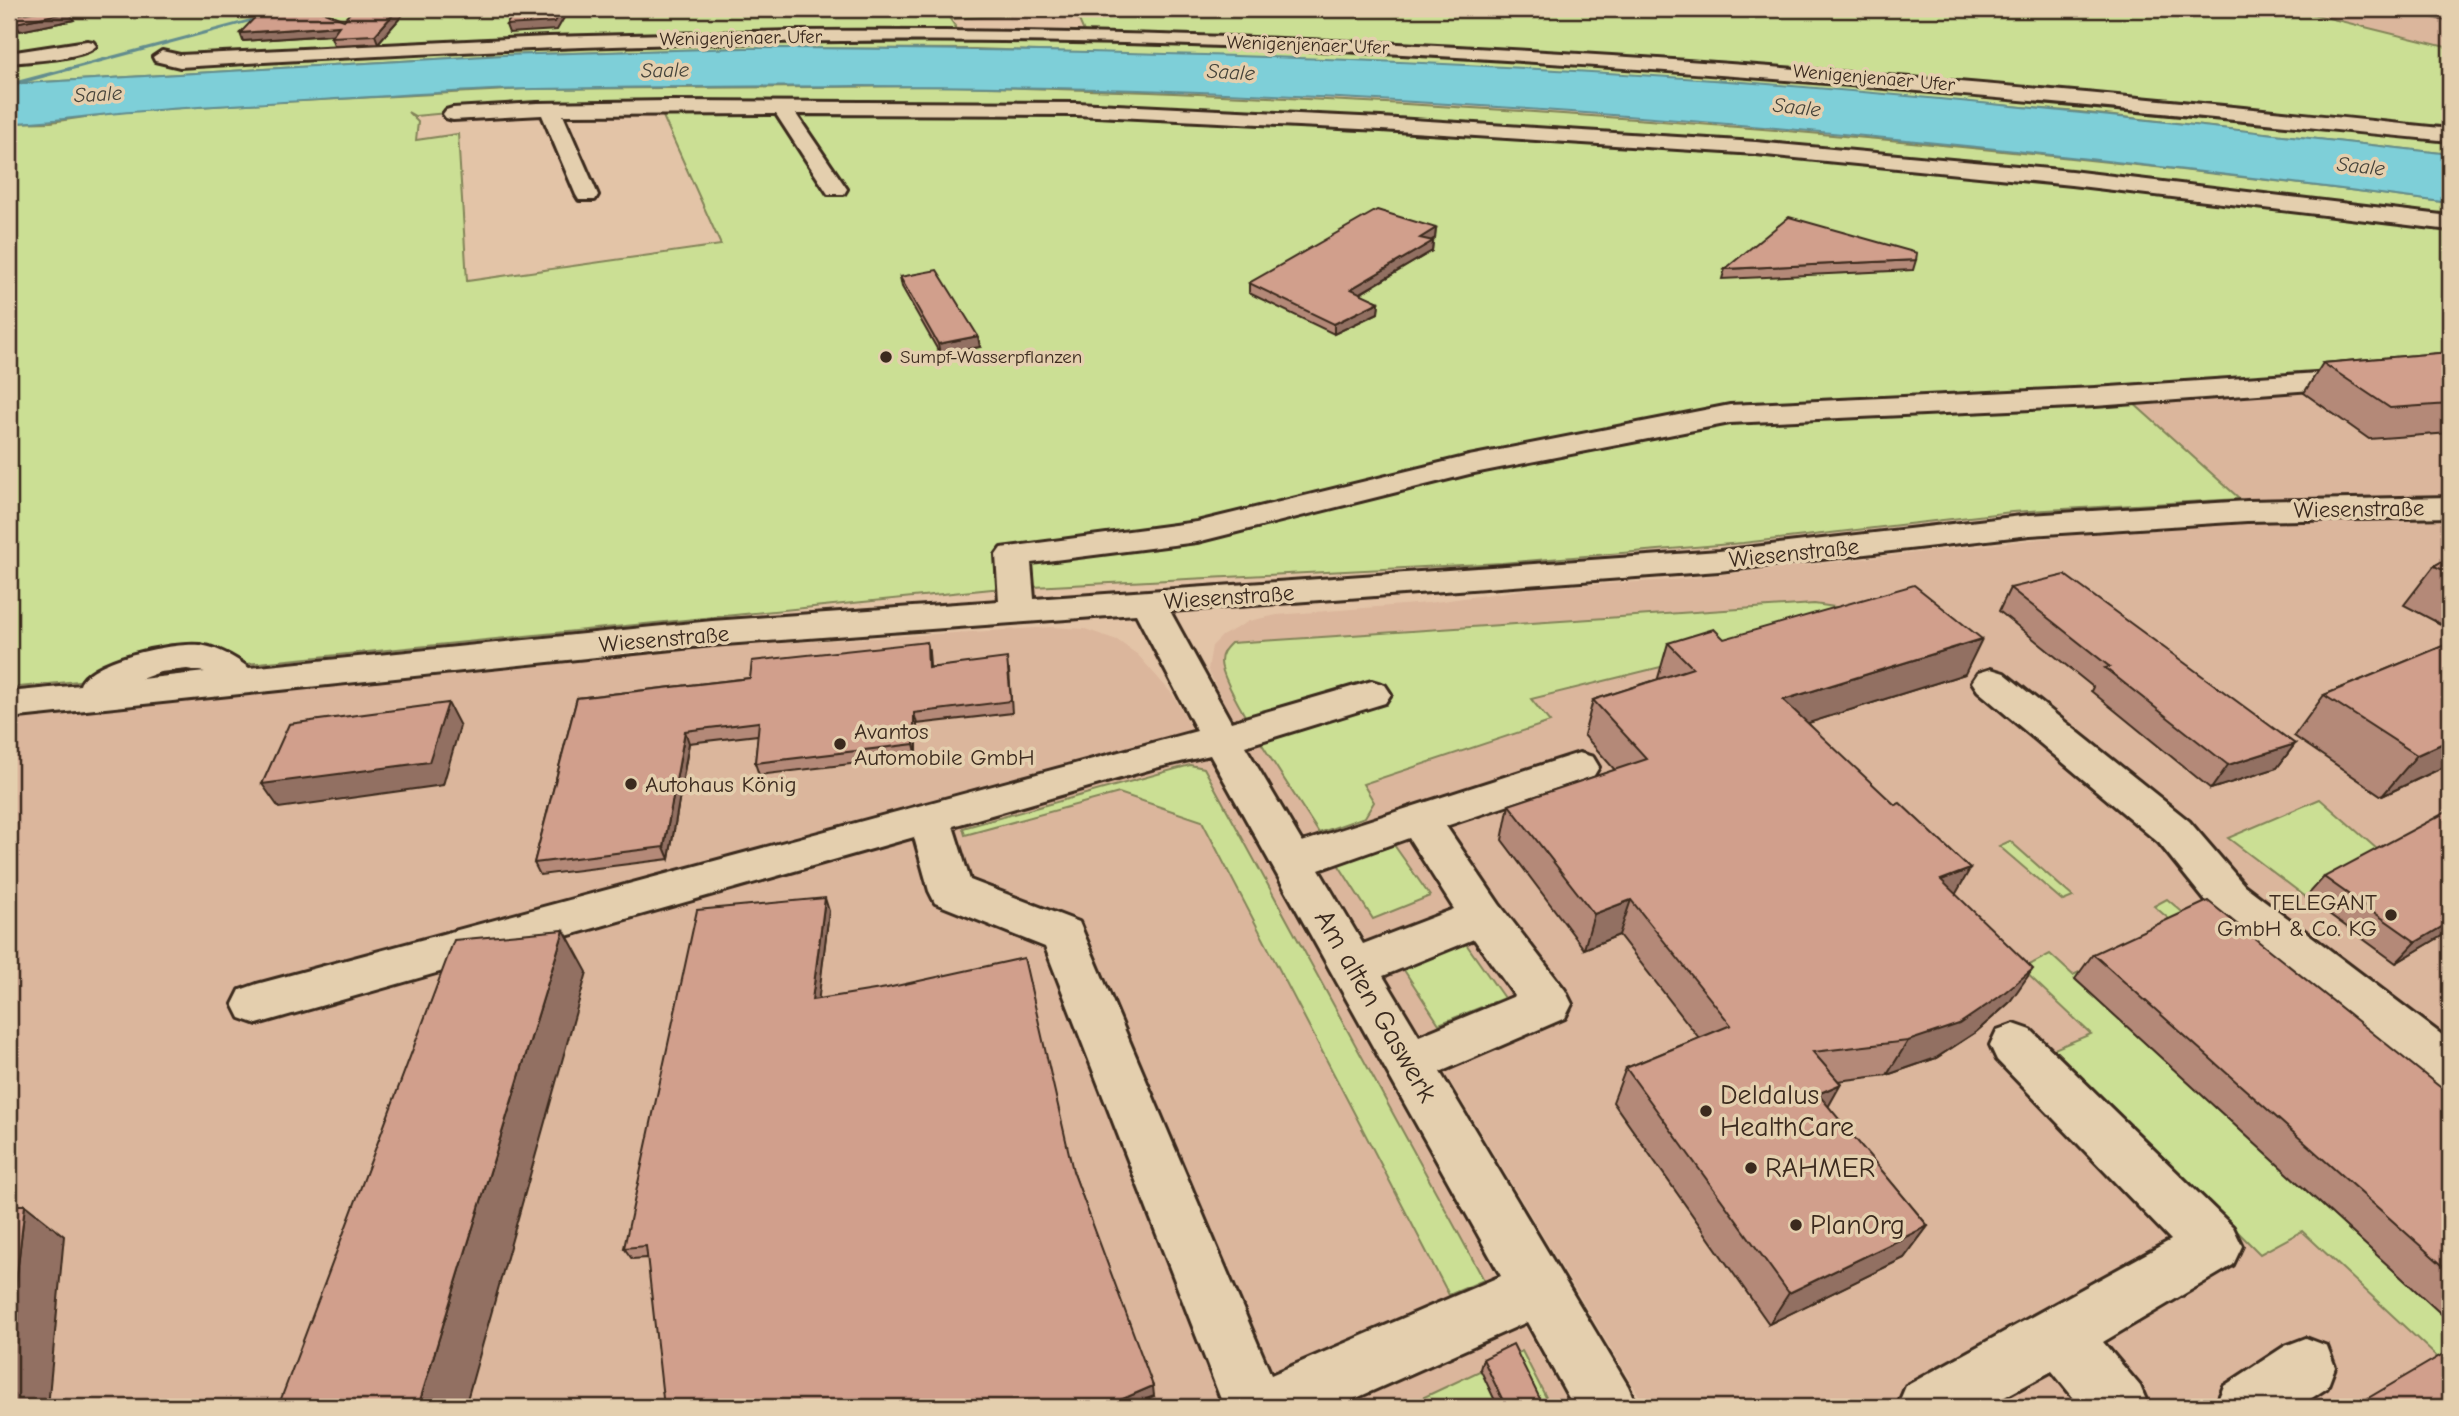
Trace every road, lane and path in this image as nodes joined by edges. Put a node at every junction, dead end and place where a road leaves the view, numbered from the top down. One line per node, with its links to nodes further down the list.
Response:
1 (87, 46): 3 (street)
2 (162, 57): 7 (street, Wenigenjenaer Ufer)
3 (9, 58)
4 (550, 109): 5 (street); 6 (street); 9 (street)
5 (783, 109): 8 (street); 10 (street)
6 (453, 114)
7 (2450, 135)
8 (836, 189)
9 (587, 195)
10 (2450, 223)
11 (2450, 372): 14 (street)
12 (2450, 507): 13 (street, Wiesenstraße)
13 (1148, 603): 14 (street, Wiesenstraße); 18 (street, Am alten Gaswerk)
14 (1017, 612): 17 (street, Wiesenstraße)
15 (1991, 682): 28 (street)
16 (1372, 694): 18 (street)
17 (9, 705)
18 (1221, 738): 20 (street); 22 (street, Am alten Gaswerk)
19 (1579, 767): 21 (street)
20 (929, 817): 25 (street); 32 (street)
21 (1419, 819): 22 (street); 23 (street)
22 (1292, 862): 24 (street, Am alten Gaswerk)
23 (1483, 917): 24 (street); 27 (street)
24 (1354, 967): 27 (street, Am alten Gaswerk)
25 (257, 1004)
26 (2014, 1045): 30 (street)
27 (1409, 1063): 29 (street, Am alten Gaswerk)
28 (2450, 1070)
29 (1537, 1289): 33 (street); 34 (street, Am alten Gaswerk)
30 (2060, 1335): 35 (street); 36 (street)
31 (2306, 1367): 37 (street)
32 (1254, 1407)
33 (1268, 1407)
34 (1607, 1407)
35 (1927, 1407)
36 (2119, 1407)
37 (2245, 1407)

